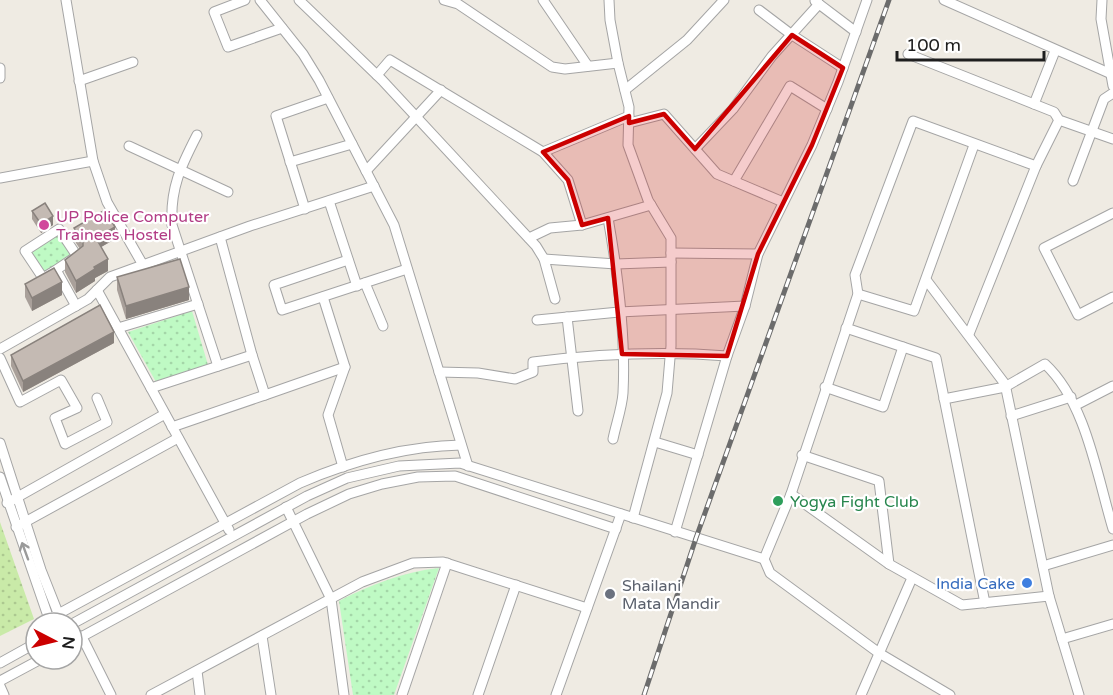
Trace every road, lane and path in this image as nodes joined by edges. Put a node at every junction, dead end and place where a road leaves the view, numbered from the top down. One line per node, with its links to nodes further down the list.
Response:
1 (66, 0): 29 (street)
2 (246, 0): 16 (street)
3 (260, 0): 16 (street)
4 (298, 0): 27 (street)
5 (444, 0): 23 (street)
6 (543, 0): 23 (street)
7 (609, 0): 22 (street)
8 (724, 0): 32 (street)
9 (867, 0): 17 (street)
10 (944, 0): 19 (street)
11 (1102, 0): 15 (street)
12 (816, 2): 17 (street); 18 (street)
13 (759, 10): 18 (street)
14 (1113, 11): 15 (street)
15 (1101, 14): 26 (street)
16 (282, 28): 34 (street)
17 (856, 32): 25 (street)
18 (792, 35): 25 (street); 46 (street)
19 (1055, 51): 26 (street); 35 (street)
20 (908, 54): 35 (street)
21 (133, 62): 29 (street)
22 (618, 63): 23 (street); 32 (street)
23 (588, 66)
24 (0, 68): 28 (street)
25 (843, 68): 36 (street)
26 (1109, 73): 30 (street)
27 (377, 75): 31 (street); 37 (street)
28 (0, 78)
29 (80, 81): 48 (street)
30 (1113, 86)
31 (441, 90): 37 (street); 47 (street)
32 (625, 90): 38 (street)
33 (1113, 93): 40 (street)
34 (328, 98): 43 (street); 49 (street)
35 (1034, 104): 39 (street)
36 (827, 109): 55 (street); 59 (street)
37 (416, 117): 52 (street); 66 (street)
38 (629, 119): 46 (street); 47 (street); 60 (street)
39 (1059, 120): 40 (street); 50 (street)
40 (1090, 132): 42 (street); 54 (street)
41 (196, 135): 51 (street)
42 (1113, 139)
43 (352, 144): 49 (street); 52 (street)
44 (974, 145): 50 (street); 76 (street); 79 (street)
45 (129, 146): 51 (street)
46 (695, 149): 55 (street)
47 (543, 152): 64 (street)
48 (93, 161): 53 (street); 73 (street)
49 (290, 162): 61 (street)
50 (1036, 166): 93 (street)
51 (179, 170): 57 (street); 67 (street)
52 (366, 171): 56 (street)
53 (0, 178)
54 (1073, 180)
55 (734, 181): 59 (street)
56 (374, 186): 58 (street); 74 (street)
57 (228, 192)
58 (328, 201): 61 (street); 71 (street)
59 (783, 202): 68 (street)
60 (651, 205): 63 (street); 69 (street)
61 (305, 209): 65 (street)
62 (1113, 213): 81 (street)
63 (608, 218): 64 (street); 72 (street)
64 (582, 225): 66 (street)
65 (220, 237): 67 (street); 98 (street)
66 (529, 238): 70 (street)
67 (180, 252): 73 (street); 83 (street)
68 (758, 254): 69 (street); 85 (street)
69 (671, 258): 72 (street); 86 (street)
70 (544, 259): 72 (street); 82 (street)
71 (348, 260): 77 (street); 80 (street)
72 (616, 264): 87 (street)
73 (143, 265): 78 (street)
74 (407, 269): 77 (street); 104 (street)
75 (56, 270): 75 (street); 84 (street)
76 (927, 281): 79 (street); 93 (street)
77 (361, 284): 80 (street); 90 (street)
78 (98, 290): 84 (street); 92 (street)
79 (858, 294): 91 (street)
80 (323, 297): 103 (street)
81 (1113, 297)
82 (555, 299)
83 (198, 304): 92 (street); 102 (street)
84 (76, 306): 95 (street)
85 (745, 306): 86 (street); 99 (street)
86 (671, 309): 87 (street); 96 (street)
87 (620, 312): 88 (street); 97 (street)
88 (567, 317): 89 (street); 100 (street)
89 (537, 320)
90 (383, 326)
91 (846, 327): 94 (street); 106 (street)
92 (118, 328): 108 (street)
93 (969, 334): 107 (street)
94 (903, 347): 106 (street); 111 (street)
95 (0, 349)
96 (670, 352): 97 (street); 99 (street); 119 (street)
97 (622, 354): 100 (street); 118 (street)
98 (252, 355): 102 (street); 109 (street)
99 (727, 356): 122 (street)
100 (573, 357): 104 (street); 113 (street)
101 (0, 358): 110 (street)
102 (218, 366): 108 (street)
103 (345, 367): 109 (street); 125 (street)
104 (439, 372): 121 (street)
105 (1113, 386): 112 (street)
106 (825, 387): 123 (street)
107 (1005, 387): 111 (street); 112 (street); 115 (street)
108 (151, 388): 114 (street)
109 (265, 395): 116 (street)
110 (97, 398)
111 (944, 399): 149 (street)
112 (1073, 401): 115 (street); 137 (street)
113 (578, 411)
114 (165, 414): 116 (street); 128 (street)
115 (1011, 416): 144 (street)
116 (172, 427): 117 (street)
117 (178, 438): 134 (street); 135 (street)
118 (613, 439)
119 (655, 442): 122 (street); 132 (street)
120 (0, 443): 128 (street)
121 (461, 445): 124 (street); 125 (street)
122 (698, 455): 138 (street)
123 (802, 455): 127 (street); 143 (street)
124 (468, 466): 130 (street); 131 (street)
125 (342, 467): 134 (street)
126 (0, 477): 129 (street)
127 (790, 494): 141 (street); 143 (street)
128 (17, 499): 129 (street); 135 (street)
129 (7, 502): 135 (street)
130 (285, 507): 133 (street); 139 (street)
131 (621, 514): 132 (street); 136 (street)
132 (633, 518): 138 (street)
133 (292, 522): 136 (street); 148 (street); 155 (street)
134 (225, 524): 139 (street); 152 (street)
135 (21, 525): 151 (street)
136 (616, 529): 150 (street)
137 (1113, 529)
138 (675, 532): 141 (street)
139 (232, 537): 153 (street)
140 (1113, 545): 144 (street)
141 (764, 559): 160 (street)
142 (447, 563): 146 (street); 148 (street); 172 (street)
143 (889, 564): 145 (street)
144 (1043, 566): 147 (street)
145 (912, 578): 149 (street); 160 (street)
146 (516, 585): 150 (street); 173 (street)
147 (1049, 596): 149 (street); 157 (street)
148 (331, 599): 156 (street); 171 (street)
149 (985, 603)
150 (587, 608): 174 (street)
151 (53, 611)
152 (72, 611)
153 (84, 617)
154 (1113, 624): 157 (street)
155 (84, 636)
156 (262, 636): 163 (street); 170 (street)
157 (1062, 639): 177 (street)
158 (84, 641): 167 (street)
159 (24, 650): 161 (street)
160 (879, 653): 175 (street); 176 (street)
161 (0, 663)
162 (24, 668): 164 (street)
163 (197, 671): 168 (street); 169 (street)
164 (0, 681)
165 (0, 686): 166 (street)
166 (4, 695)
167 (111, 695)
168 (151, 695)
169 (200, 695)
170 (271, 695)
171 (344, 695)
172 (402, 695)
173 (478, 695)
174 (556, 695)
175 (861, 695)
176 (950, 695)
177 (1079, 695)

